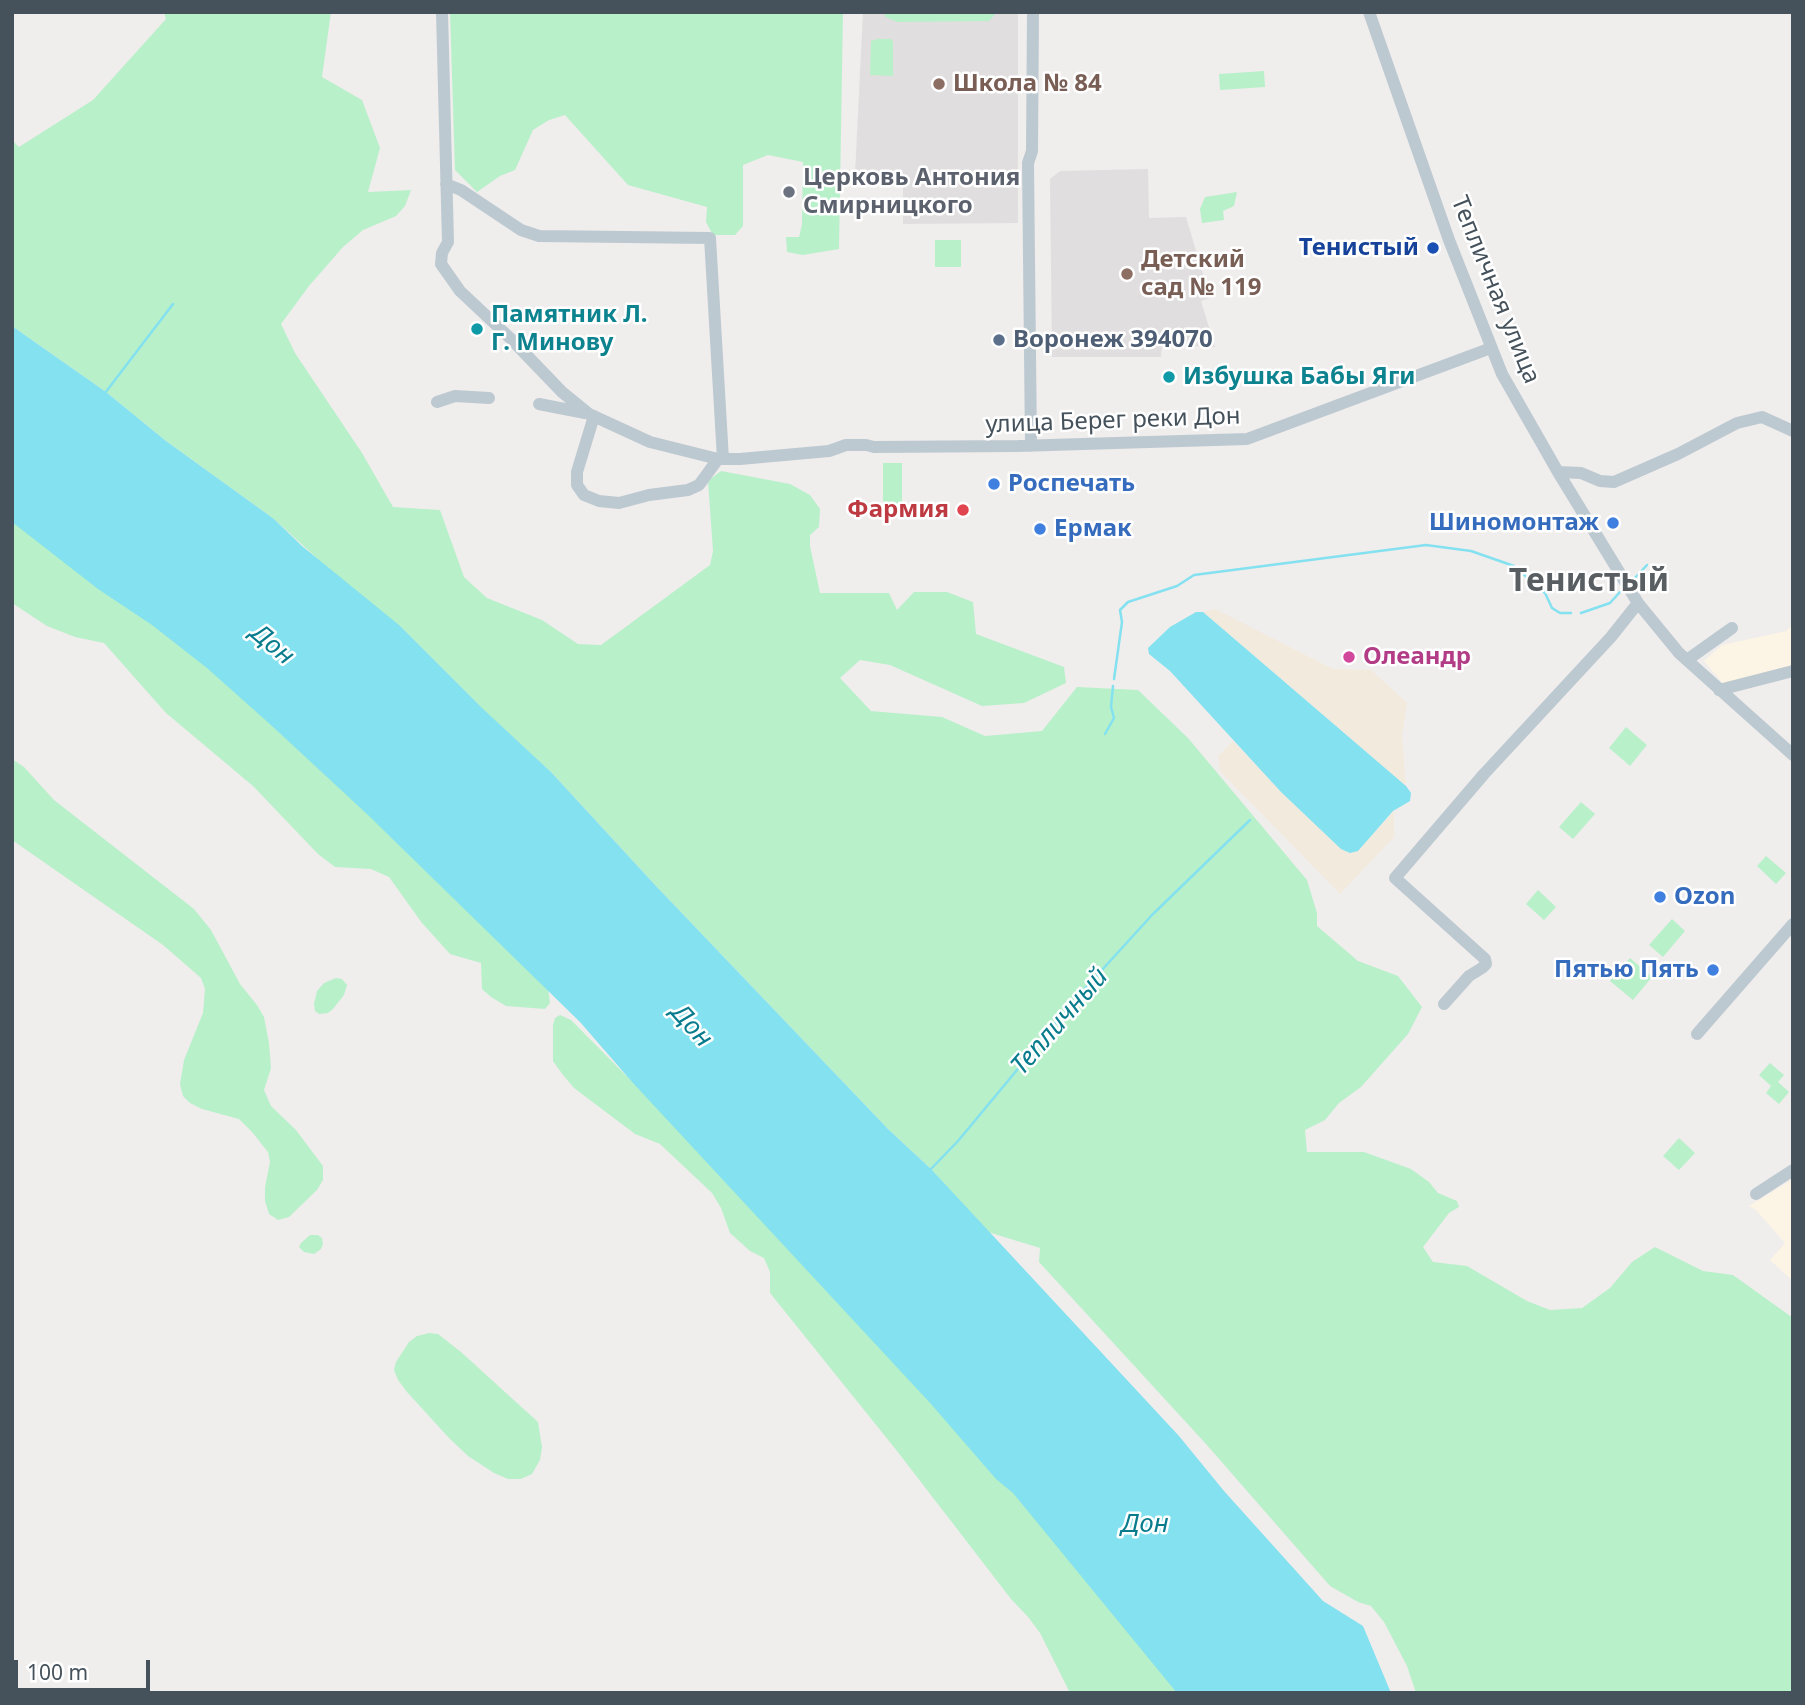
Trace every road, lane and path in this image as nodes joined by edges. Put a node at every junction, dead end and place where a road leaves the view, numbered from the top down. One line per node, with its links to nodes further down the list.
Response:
1 (442, 12): 4 (street)
2 (1033, 12): 11 (street)
3 (1370, 12): 5 (street, Тепличная улица)
4 (446, 184): 9 (street, улица Берег реки Дон); 12 (street)
5 (1491, 348): 11 (street, улица Берег реки Дон); 13 (street, Тепличная улица)
6 (489, 398): 7 (street)
7 (437, 401)
8 (540, 404): 9 (street)
9 (592, 415): 12 (street, улица Берег реки Дон); 12 (street)
10 (1793, 431): 13 (street)
11 (1031, 446): 12 (street, улица Берег реки Дон)
12 (720, 459)
13 (1558, 472): 14 (street, Тепличная улица)
14 (1638, 603): 16 (street, Тепличная улица); 21 (street)
15 (1732, 628): 16 (street)
16 (1687, 660): 18 (street, Тепличная улица)
17 (1793, 671): 18 (street)
18 (1719, 690): 19 (street, Тепличная улица)
19 (1793, 755)
20 (1793, 924): 22 (street)
21 (1444, 1004)
22 (1697, 1034)
23 (1793, 1170): 24 (street)
24 (1756, 1194)

